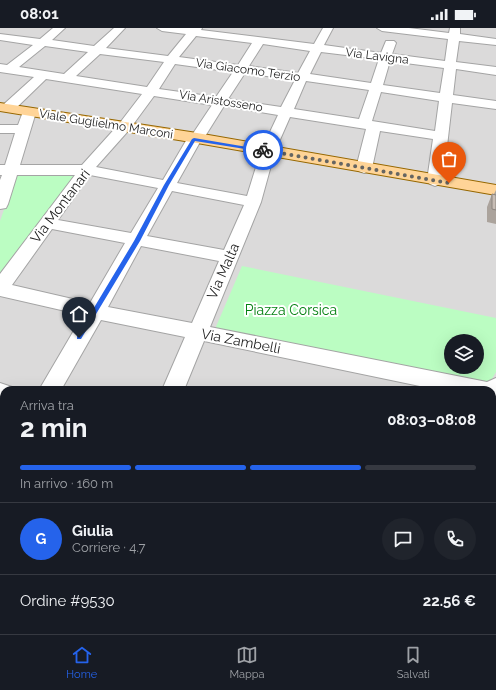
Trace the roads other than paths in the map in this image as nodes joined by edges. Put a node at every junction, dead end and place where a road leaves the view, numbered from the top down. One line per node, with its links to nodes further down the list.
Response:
1 (60, 28): 12 (street)
2 (120, 28): 15 (street)
3 (162, 28): 7 (street, Via Lavigna)
4 (328, 28): 14 (street, Via Malta)
5 (382, 28): 6 (street)
6 (394, 29): 9 (street); 16 (street)
7 (195, 30): 8 (street, Via Lavigna); 17 (street, Via Montanari)
8 (233, 32): 11 (street, Via Lavigna)
9 (454, 33): 13 (street); 18 (street)
10 (0, 37): 12 (street, Via Giacomo Terzio)
11 (259, 41): 14 (street, Via Lavigna); 20 (street)
12 (43, 42): 15 (street, Via Giacomo Terzio); 19 (street)
13 (496, 42)
14 (317, 48): 16 (street, Via Lavigna); 23 (street, Via Malta)
15 (98, 50): 17 (street, Via Giacomo Terzio); 24 (street)
16 (386, 56): 18 (street, Via Lavigna); 25 (street)
17 (171, 60): 20 (street, Via Giacomo Terzio); 26 (street, Via Montanari)
18 (450, 65): 21 (street, Via Lavigna); 27 (street)
19 (5, 68): 22 (street, Via Aristosseno)
20 (242, 69): 23 (street, Via Giacomo Terzio); 28 (street)
21 (496, 71)
22 (44, 74): 24 (street, Via Aristosseno); 30 (street)
23 (302, 77): 25 (street, Via Giacomo Terzio); 31 (street, Via Malta)
24 (67, 78): 26 (street, Via Aristosseno)
25 (376, 88): 27 (street, Via Giacomo Terzio); 33 (street)
26 (151, 91): 28 (street, Via Aristosseno); 34 (street, Via Montanari)
27 (446, 98): 29 (street, Via Giacomo Terzio); 37 (street)
28 (222, 101): 31 (street, Via Aristosseno); 38 (street)
29 (496, 105)
30 (4, 108): 32 (main road, Viale Guglielmo Marconi)
31 (286, 111): 33 (street, Via Aristosseno); 39 (street, Via Malta)
32 (29, 112): 34 (main road, Viale Guglielmo Marconi); 35 (street)
33 (370, 124): 37 (street, Via Aristosseno); 40 (street)
34 (124, 127): 38 (main road, Viale Guglielmo Marconi); 42 (street, Via Montanari)
35 (22, 129): 36 (street); 41 (street)
36 (0, 130)
37 (441, 136): 43 (street)
38 (197, 138): 39 (main road, Viale Guglielmo Marconi); 44 (street)
39 (268, 150): 40 (main road, Viale Guglielmo Marconi); 46 (street, Via Malta)
40 (364, 168): 43 (main road, Viale Guglielmo Marconi)
41 (6, 170): 42 (street); 47 (street)
42 (86, 170): 44 (street); 48 (street, Via Montanari)
43 (435, 180): 45 (main road, Viale Guglielmo Marconi)
44 (167, 185): 46 (street); 49 (street)
45 (496, 190)
46 (253, 202): 50 (street, Via Malta)
47 (0, 204)
48 (46, 223): 49 (street); 51 (street, Via Montanari)
49 (137, 241): 50 (street); 52 (street)
50 (229, 257): 53 (street, Via Malta)
51 (0, 288): 52 (street, Via Zambelli)
52 (94, 311): 53 (street, Via Zambelli); 54 (street)
53 (196, 332): 55 (street, Via Malta); 56 (street, Via Zambelli)
54 (52, 386)
55 (175, 386)
56 (458, 386)

